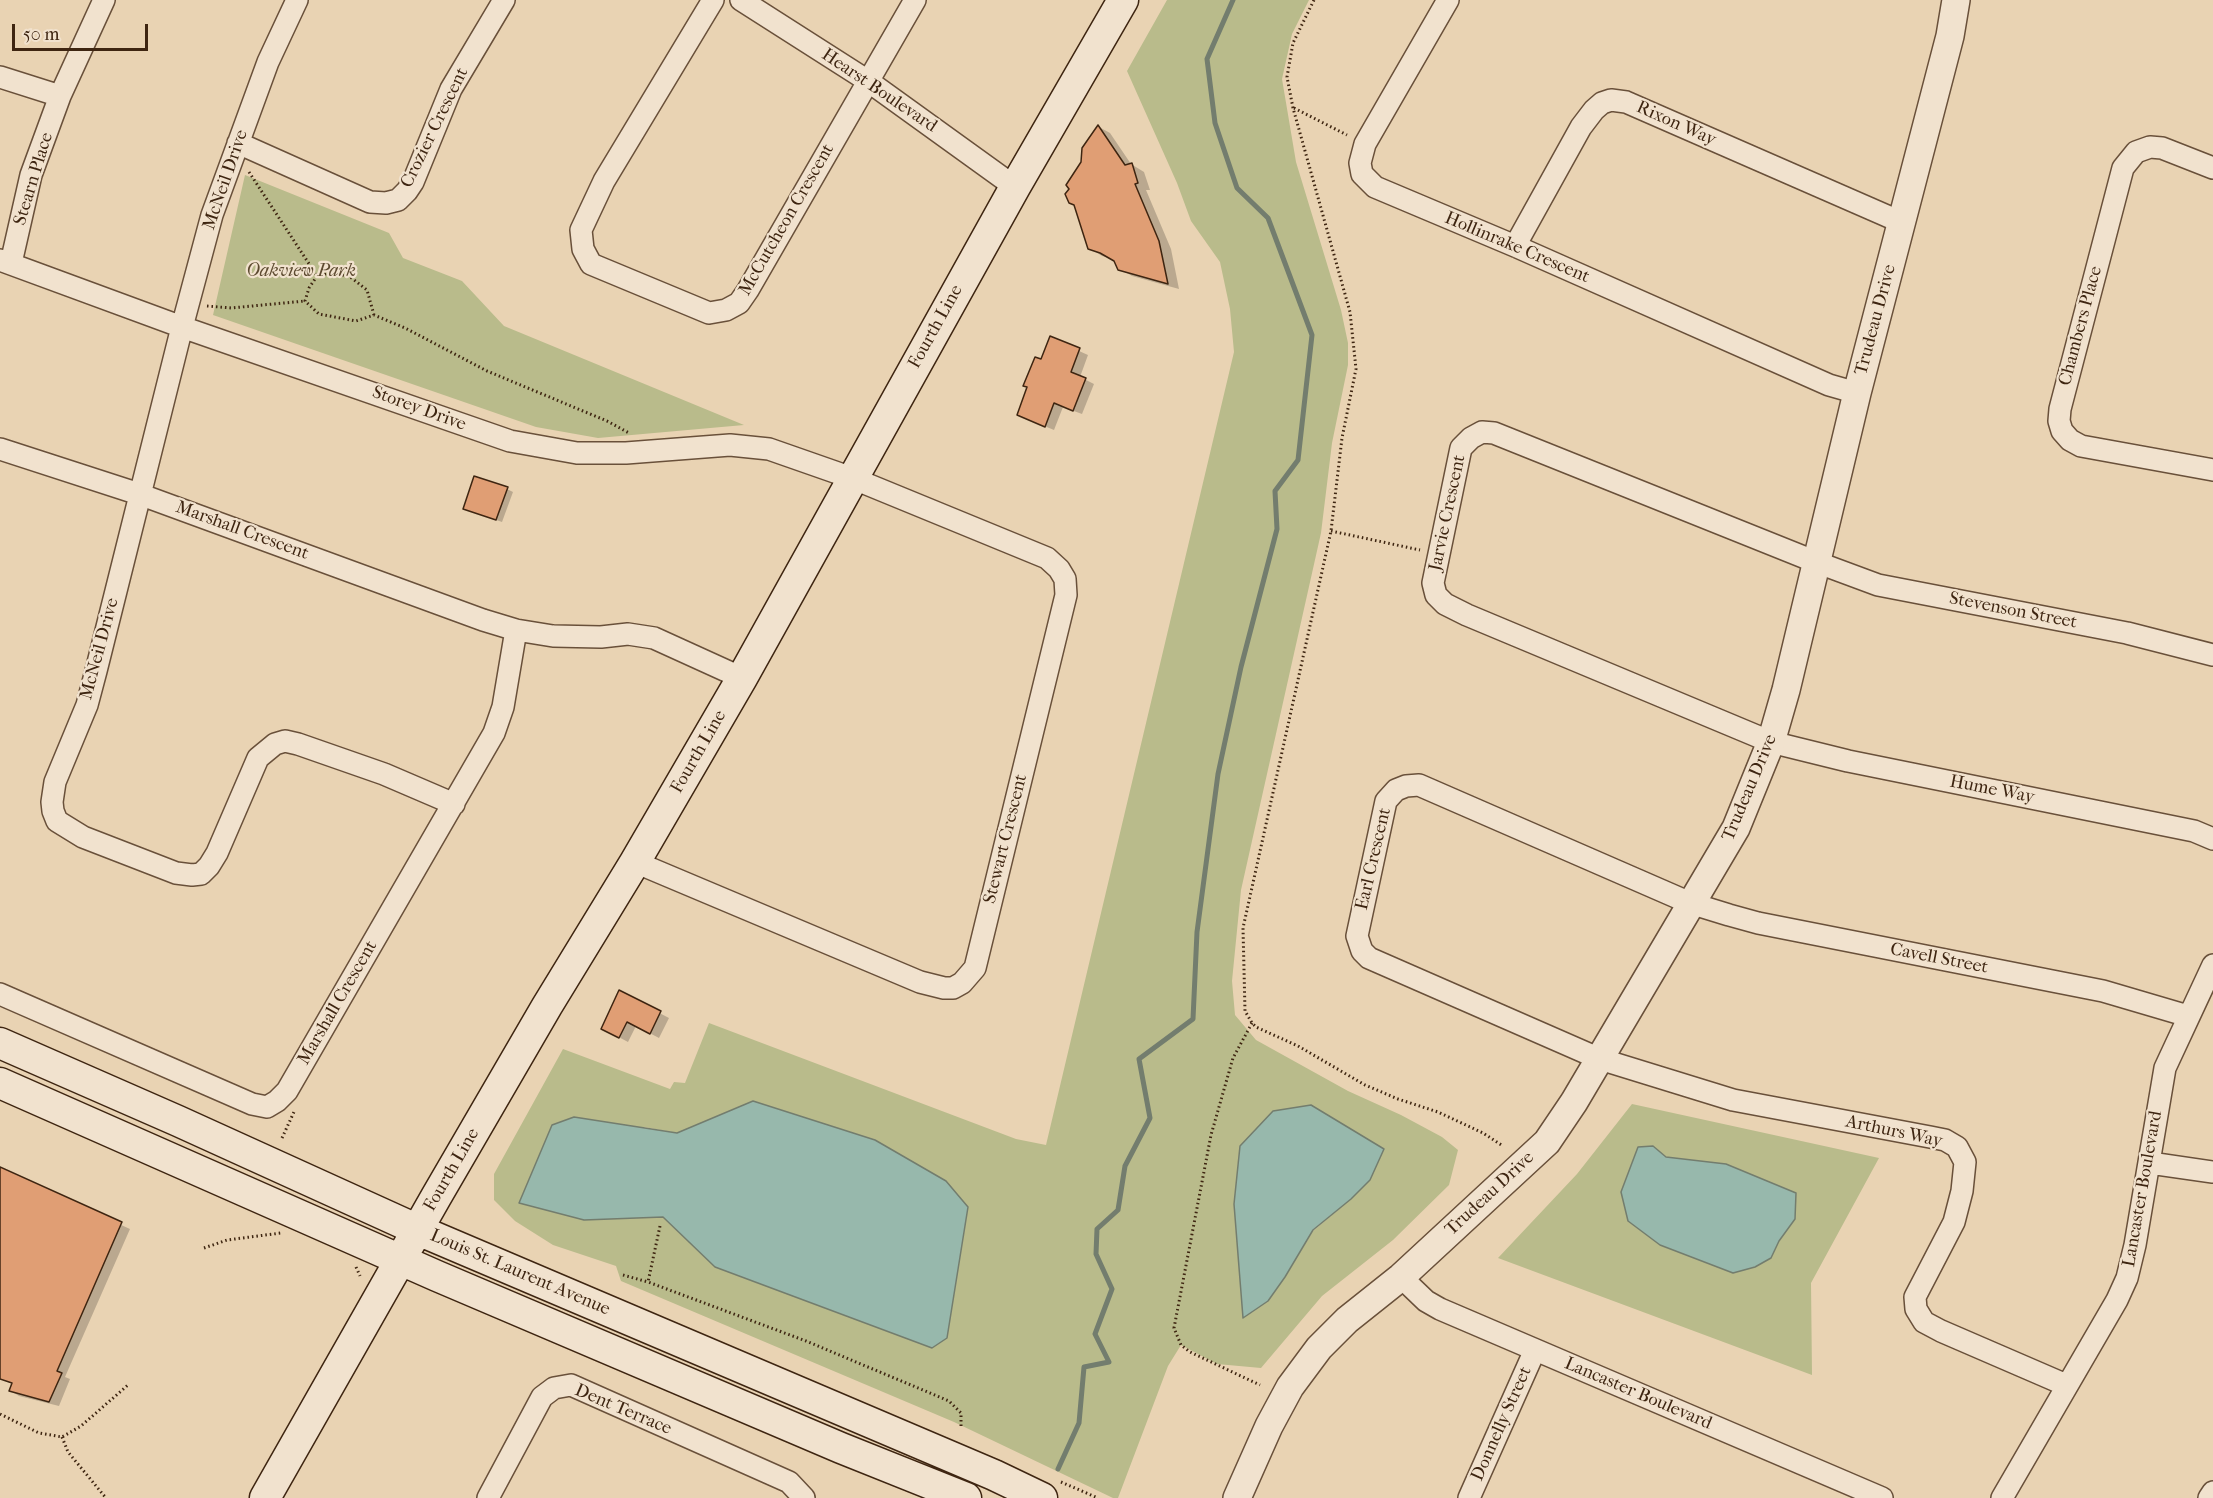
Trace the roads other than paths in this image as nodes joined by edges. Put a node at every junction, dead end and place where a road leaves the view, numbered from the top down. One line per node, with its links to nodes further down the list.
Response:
1 (104, 0): 12 (street, Stearn Place)
2 (297, 0): 13 (street, McNeil Drive)
3 (504, 0): 13 (street, Crozier Crescent)
4 (713, 0): 11 (street, McCutcheon Crescent)
5 (741, 0): 11 (street, Hearst Boulevard)
6 (915, 0): 11 (street)
7 (1124, 0): 15 (main road, Fourth Line)
8 (1449, 0): 17 (street, Hollinrake Crescent)
9 (1956, 0): 16 (street, Trudeau Drive)
10 (0, 77): 12 (street)
11 (868, 81): 15 (street, Hearst Boulevard)
12 (60, 96): 18 (street, Stearn Place)
13 (238, 143): 19 (street, McNeil Drive)
14 (2213, 168): 22 (street, Chambers Place)
15 (1014, 187): 23 (main road, Fourth Line)
16 (1903, 223): 17 (street, Rixon Way); 20 (street, Trudeau Drive)
17 (1515, 246): 20 (street, Hollinrake Crescent)
18 (5, 262): 19 (street, Storey Drive)
19 (182, 327): 23 (street, Storey Drive); 24 (street, McNeil Drive)
20 (1857, 393): 25 (street, Trudeau Drive)
21 (0, 449): 24 (street, Marshall Crescent)
22 (2213, 470)
23 (852, 478): 28 (main road, Fourth Line); 32 (street, Stewart Crescent)
24 (139, 494): 26 (street, Marshall Crescent); 30 (street, McNeil Drive)
25 (1816, 562): 27 (street, Stevenson Street); 29 (street, Trudeau Drive); 29 (street, Jarvie Crescent)
26 (516, 630): 28 (street, Marshall Crescent); 30 (street, Marshall Crescent)
27 (2213, 655)
28 (742, 678): 32 (main road, Fourth Line)
29 (1772, 742): 31 (street, Hume Way); 33 (street, Trudeau Drive)
30 (454, 804): 35 (street, Marshall Crescent)
31 (2213, 839)
32 (635, 862): 42 (main road, Fourth Line)
33 (1690, 903): 36 (street, Cavell Street); 38 (street, Trudeau Drive); 38 (street, Earl Crescent)
34 (2213, 965): 36 (street, Lancaster Boulevard)
35 (0, 994)
36 (2188, 1016): 40 (street, Lancaster Boulevard)
37 (0, 1043): 42 (main road, Louis St. Laurent Avenue)
38 (1600, 1059): 44 (street, Trudeau Drive); 46 (street, Arthurs Way)
39 (0, 1083): 43 (main road, Louis St. Laurent Avenue)
40 (2150, 1163): 41 (street); 46 (street, Lancaster Boulevard)
41 (2213, 1172)
42 (418, 1230): 43 (main road, Fourth Line); 52 (main road, Louis St. Laurent Avenue)
43 (401, 1260): 48 (main road, Fourth Line); 51 (main road, Louis St. Laurent Avenue)
44 (1401, 1276): 45 (street, Lancaster Boulevard); 53 (street, Trudeau Drive)
45 (1535, 1350): 54 (street, Donnelly Street); 55 (street, Lancaster Boulevard)
46 (2066, 1385): 56 (street, Lancaster Boulevard)
47 (2213, 1491): 57 (street)
48 (273, 1496)
49 (488, 1498): 50 (street, Dent Terrace)
50 (804, 1498)
51 (966, 1498)
52 (1042, 1498)
53 (1237, 1498)
54 (1469, 1498)
55 (1882, 1498)
56 (2002, 1498)
57 (2209, 1498)

